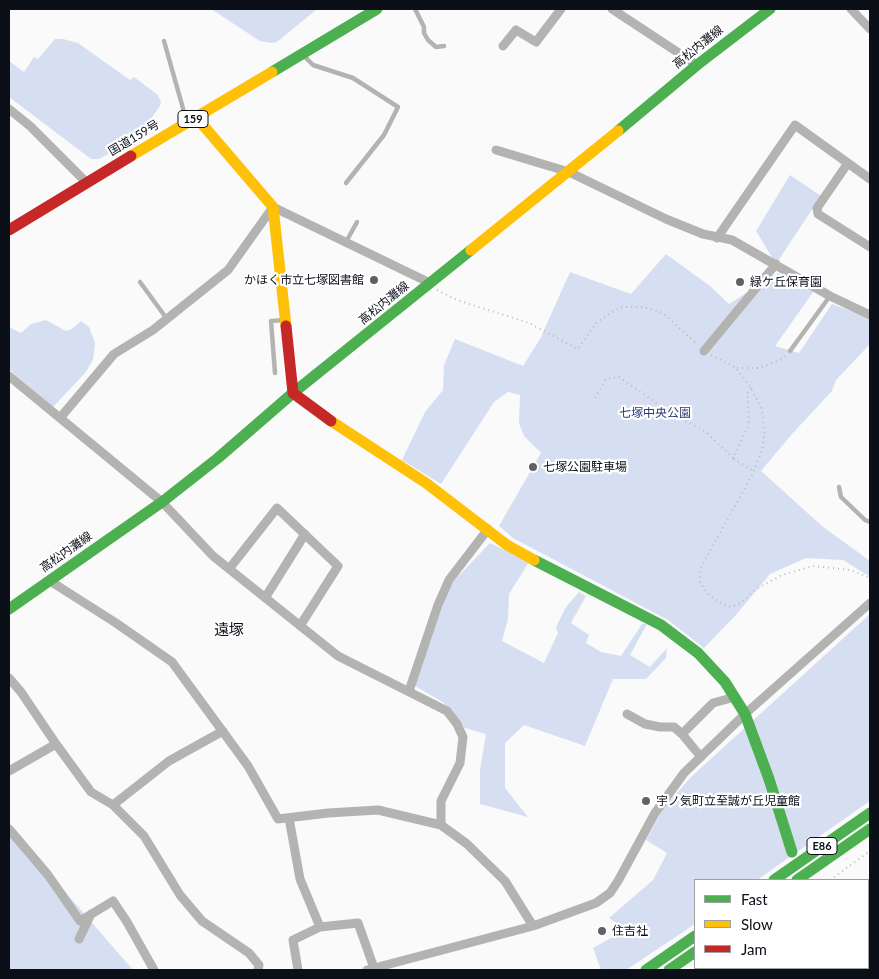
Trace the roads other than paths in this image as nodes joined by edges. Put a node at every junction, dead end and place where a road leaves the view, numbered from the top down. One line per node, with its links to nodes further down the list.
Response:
1 (377, 9): 11 (main road, 国道159号 / 159)
2 (414, 9): 9 (lane)
3 (562, 9): 10 (street)
4 (612, 9): 12 (street)
5 (770, 9): 12 (main road, 高松内灘線)
6 (851, 9): 7 (street)
7 (870, 29)
8 (164, 41): 14 (lane)
9 (444, 46)
10 (503, 46)
11 (302, 54): 14 (main road, 国道159号 / 159); 20 (lane)
12 (697, 65): 17 (main road, 高松内灘線)
13 (9, 109): 19 (street)
14 (191, 120): 19 (main road, 国道159号 / 159); 21 (main road)
15 (496, 150): 17 (street)
16 (848, 163): 18 (street); 24 (street); 26 (street)
17 (569, 172): 24 (street); 29 (main road, 高松内灘線)
18 (870, 179)
19 (87, 182): 23 (main road, 国道159号 / 159)
20 (346, 182)
21 (273, 207): 25 (street); 32 (street); 33 (main road)
22 (357, 222): 25 (lane)
23 (9, 230)
24 (717, 238): 27 (street)
25 (346, 242): 29 (street)
26 (870, 247)
27 (776, 264): 30 (street); 34 (street)
28 (140, 282): 32 (lane)
29 (430, 283): 38 (main road, 高松内灘線)
30 (830, 296): 31 (street); 35 (lane)
31 (870, 315)
32 (167, 319): 39 (street)
33 (285, 320): 36 (lane); 38 (main road)
34 (704, 351)
35 (790, 351)
36 (275, 374)
37 (9, 376): 39 (street)
38 (293, 394): 41 (main road, 高松内灘線); 43 (main road)
39 (60, 418): 41 (street)
40 (839, 487): 42 (lane)
41 (162, 502): 45 (street); 46 (main road, 高松内灘線)
42 (870, 522)
43 (488, 529): 52 (street); 53 (main road)
44 (305, 534): 45 (street); 47 (street); 50 (street)
45 (229, 569): 47 (street)
46 (50, 580): 49 (main road, 高松内灘線); 56 (street)
47 (265, 598): 50 (street)
48 (870, 603): 55 (street)
49 (9, 609)
50 (300, 626): 52 (street)
51 (9, 678): 58 (street)
52 (409, 691): 64 (street)
53 (735, 697): 55 (main road); 57 (street)
54 (627, 714): 57 (street)
55 (745, 714): 59 (street); 67 (main road)
56 (223, 730): 61 (street); 63 (street)
57 (682, 734): 59 (street)
58 (56, 744): 60 (street); 61 (street)
59 (701, 756): 71 (street)
60 (9, 772)
61 (113, 805): 78 (street)
62 (870, 812): 68 (main road, E86)
63 (289, 818): 64 (street); 72 (street)
64 (441, 825): 71 (street)
65 (870, 829): 69 (main road, E86)
66 (9, 830): 70 (street)
67 (792, 852)
68 (775, 879)
69 (798, 879)
70 (91, 914): 74 (street); 77 (street)
71 (533, 926): 76 (street)
72 (320, 927): 76 (street); 79 (street)
73 (694, 937): 80 (main road)
74 (79, 939)
75 (694, 953): 81 (main road)
76 (371, 969)
77 (154, 970)
78 (258, 970)
79 (298, 970)
80 (646, 970)
81 (669, 970)

